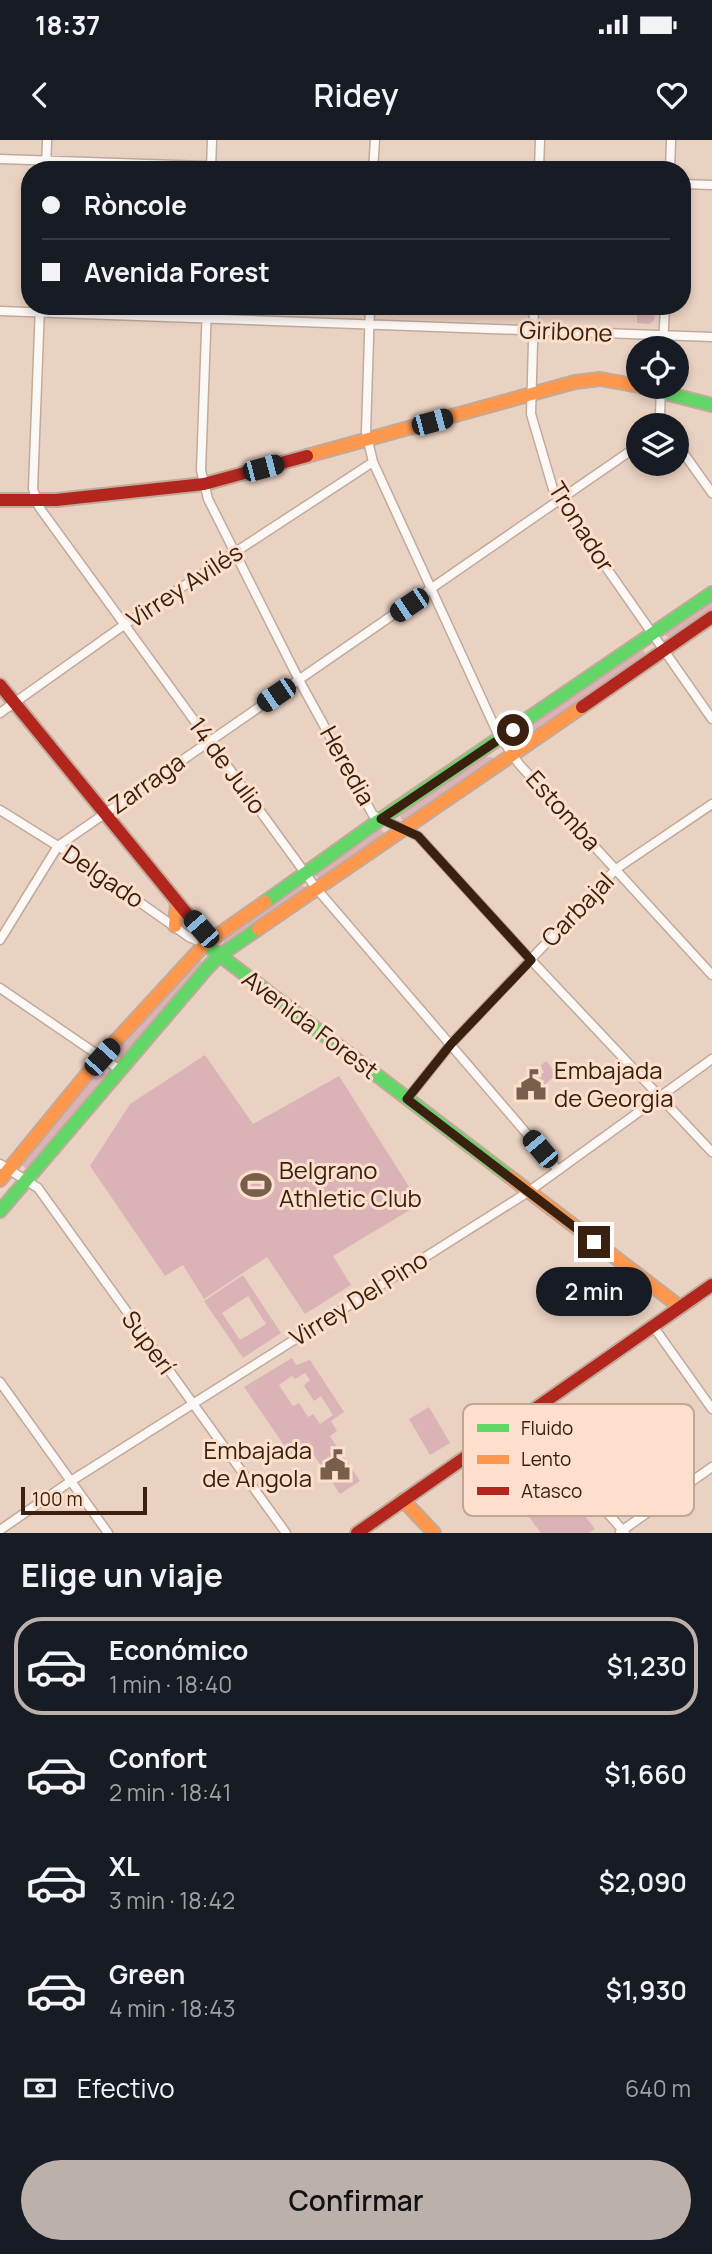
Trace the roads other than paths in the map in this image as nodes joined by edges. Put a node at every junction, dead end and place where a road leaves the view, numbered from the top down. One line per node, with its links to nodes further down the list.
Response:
1 (47, 140): 7 (street)
2 (212, 140): 8 (street)
3 (375, 140): 9 (street)
4 (540, 140): 10 (street)
5 (671, 140): 11 (street)
6 (0, 159): 12 (street)
7 (46, 161)
8 (211, 161)
9 (374, 161)
10 (539, 161)
11 (670, 161)
12 (21, 162)
13 (691, 184): 14 (street)
14 (712, 185)
15 (21, 310): 16 (street, Giribone)
16 (0, 311)
17 (40, 315): 40 (street)
18 (140, 315): 23 (street, Giribone)
19 (207, 315): 23 (street, Heredia)
20 (370, 315): 24 (street, Estomba)
21 (534, 315): 25 (street, Tronador)
22 (665, 315): 26 (street)
23 (207, 319): 24 (street, Giribone); 36 (street, Heredia)
24 (370, 323): 25 (street, Giribone); 32 (street, Estomba)
25 (533, 332): 26 (street, Giribone); 29 (street, Tronador)
26 (664, 335): 27 (street, Giribone)
27 (712, 337)
28 (626, 383): 29 (main road)
29 (531, 395): 32 (main road); 39 (street, Tronador)
30 (689, 398): 31 (main road)
31 (712, 405)
32 (367, 440): 35 (street, Estomba); 36 (main road)
33 (626, 454): 39 (street, Zarraga)
34 (689, 461): 37 (street)
35 (373, 462): 41 (street, Virrey Avilés); 42 (street, Estomba)
36 (204, 484): 40 (main road); 41 (street, Heredia)
37 (712, 494)
38 (0, 500): 40 (main road)
39 (559, 500): 42 (street, Zarraga); 46 (street, Tronador)
40 (36, 501): 45 (street, 14 de Julio)
41 (236, 554): 45 (street, Virrey Avilés); 48 (street, Heredia)
42 (431, 590): 48 (street, Zarraga); 53 (street, Estomba)
43 (712, 593): 46 (main road)
44 (712, 617): 47 (main road)
45 (124, 625): 50 (street, Virrey Avilés); 54 (street, 14 de Julio)
46 (652, 633): 47 (street, Tronador); 53 (main road)
47 (664, 650): 52 (street, Tronador); 55 (main road)
48 (299, 680): 54 (street, Zarraga); 59 (street, Heredia)
49 (0, 685): 50 (main road, Avenida Forest)
50 (15, 703): 51 (street, Virrey Avilés); 58 (main road, Avenida Forest)
51 (0, 713)
52 (712, 719)
53 (500, 739): 55 (street, Estomba); 59 (main road)
54 (208, 741): 58 (street, Zarraga); 63 (street, 14 de Julio)
55 (513, 756): 60 (main road); 62 (street, Estomba)
56 (712, 804): 62 (street, Carbajal)
57 (0, 810): 61 (street, Delgado)
58 (105, 813): 61 (street, Zarraga); 65 (main road, Avenida Forest)
59 (381, 819): 60 (street, Heredia); 63 (main road)
60 (404, 830): 64 (main road); 70 (street, Heredia)
61 (58, 846): 66 (street, Delgado); 67 (street, Zarraga)
62 (616, 869): 70 (street, Carbajal); 71 (street, Estomba)
63 (305, 873): 64 (street, 14 de Julio); 68 (main road)
64 (316, 888): 69 (main road); 73 (street, 14 de Julio)
65 (177, 904): 66 (main road); 68 (main road, Avenida Forest)
66 (175, 926): 68 (street, Delgado)
67 (0, 940)
68 (205, 944): 69 (main road, Avenida Forest); 74 (main road)
69 (219, 957): 76 (main road); 78 (main road, Avenida Forest)
70 (531, 960): 73 (street, Carbajal); 77 (street, Heredia)
71 (712, 975)
72 (0, 988): 74 (street)
73 (451, 1044): 78 (street, Carbajal); 81 (street, 14 de Julio)
74 (102, 1057): 76 (street); 80 (main road)
75 (712, 1059): 77 (street, Virrey Del Pino)
76 (120, 1070): 82 (main road)
77 (660, 1095): 79 (street, Heredia); 81 (street, Virrey Del Pino)
78 (407, 1099): 84 (main road, Avenida Forest)
79 (712, 1152)
80 (4, 1166): 82 (street, Superí); 83 (main road)
81 (558, 1170): 84 (street, Virrey Del Pino)
82 (27, 1179): 85 (main road); 91 (street, Superí)
83 (0, 1180)
84 (528, 1192): 87 (main road, Avenida Forest); 91 (street, Virrey Del Pino)
85 (0, 1211)
86 (712, 1285): 87 (main road)
87 (680, 1307): 88 (main road)
88 (653, 1326): 90 (main road); 92 (street)
89 (0, 1382): 96 (street)
90 (540, 1404)
91 (192, 1405): 96 (street, Virrey Del Pino); 103 (street, Superí)
92 (712, 1409)
93 (463, 1458): 97 (main road)
94 (712, 1467): 95 (street)
95 (694, 1480)
96 (71, 1481): 100 (street, Virrey Del Pino); 102 (street)
97 (403, 1500): 104 (main road); 105 (main road)
98 (609, 1516): 101 (street)
99 (645, 1516): 101 (street)
100 (0, 1530)
101 (623, 1532)
102 (108, 1533)
103 (286, 1533)
104 (357, 1533)
105 (433, 1533)

